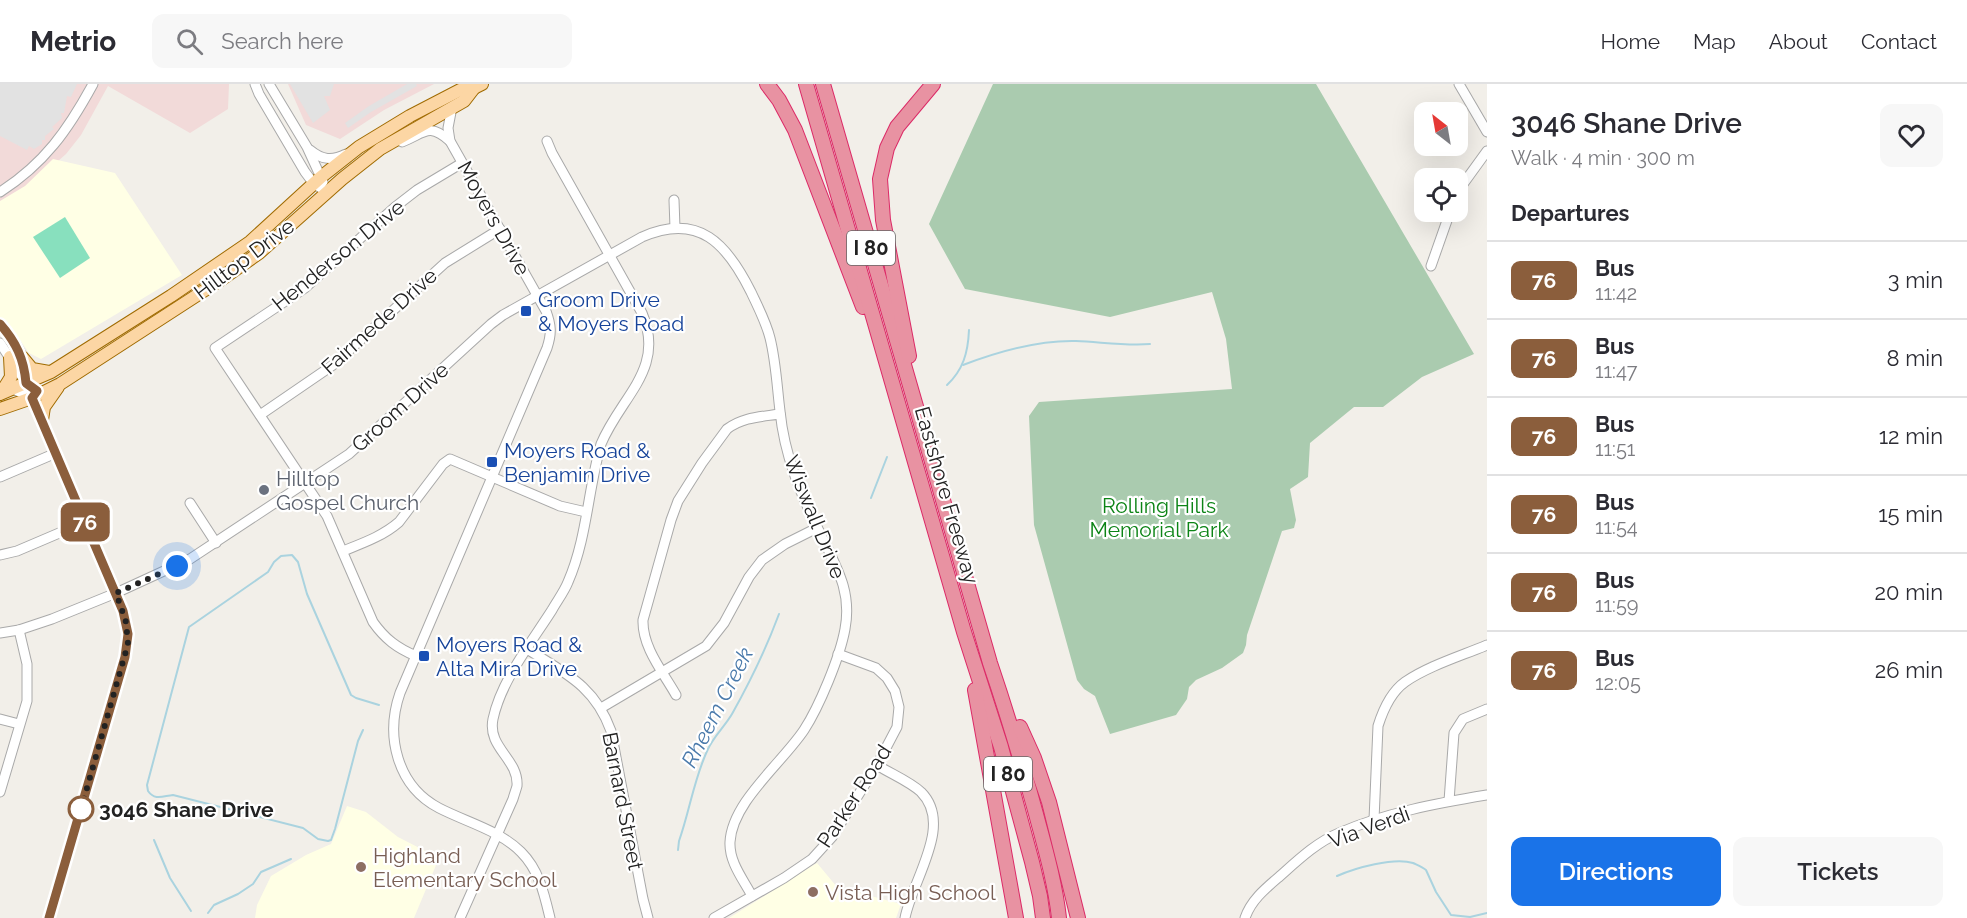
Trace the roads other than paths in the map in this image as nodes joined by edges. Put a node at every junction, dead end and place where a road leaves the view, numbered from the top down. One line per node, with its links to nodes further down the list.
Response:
1 (93, 84): 23 (street)
2 (253, 84): 22 (street)
3 (269, 84): 16 (street)
4 (766, 84): 15 (highway)
5 (777, 84): 15 (highway)
6 (805, 84): 35 (highway, Eastshore Freeway / I 80)
7 (823, 84): 40 (highway, Eastshore Freeway / I 80)
8 (933, 84): 40 (highway)
9 (1459, 84): 12 (street)
10 (478, 86): 11 (main road, Hilltop Drive); 17 (main road, Hilltop Drive)
11 (452, 107): 13 (street); 18 (main road, Hilltop Drive)
12 (1487, 132)
13 (450, 141): 18 (street); 20 (street, Moyers Drive)
14 (547, 141): 29 (street)
15 (801, 144): 35 (highway)
16 (307, 147): 17 (street); 22 (street)
17 (359, 147): 22 (main road, Hilltop Drive)
18 (380, 149): 24 (main road, Hilltop Drive)
19 (1487, 151): 21 (street)
20 (462, 163): 28 (street, Moyers Drive); 42 (street, Henderson Drive)
21 (1468, 177)
22 (318, 180): 24 (street); 36 (main road, Hilltop Drive)
23 (0, 192)
24 (327, 192): 37 (main road, Hilltop Drive)
25 (674, 200): 27 (street)
26 (1446, 222): 30 (street)
27 (675, 228): 29 (street, Wiswall Drive); 41 (street, Wiswall Drive)
28 (500, 229): 31 (street, Moyers Drive); 42 (street, Fairmede Drive)
29 (610, 256): 31 (street, Wiswall Drive); 49 (street)
30 (1431, 266)
31 (537, 296): 46 (street, Moyers Drive); 47 (street, Groom Drive)
32 (0, 324): 34 (street)
33 (0, 343): 34 (street)
34 (16, 357): 36 (main road); 38 (street); 38 (main road)
35 (886, 359): 57 (highway, Eastshore Freeway / I 80)
36 (51, 372): 38 (main road, Hilltop Drive)
37 (60, 384): 38 (main road, Hilltop Drive); 43 (main road)
38 (22, 392): 39 (main road, Hilltop Drive); 43 (street)
39 (6, 407)
40 (918, 412): 63 (highway, Eastshore Freeway / I 80)
41 (780, 414): 51 (street, Wiswall Drive); 64 (street)
42 (260, 415): 47 (street)
43 (42, 420): 44 (street)
44 (56, 453): 45 (street); 50 (street)
45 (0, 477)
46 (492, 477): 49 (street); 53 (street); 62 (street, Moyers Drive)
47 (305, 483): 52 (street, Groom Drive); 53 (street)
48 (190, 503): 52 (street)
49 (586, 512): 60 (street)
50 (85, 522): 54 (street); 55 (street)
51 (817, 528): 61 (street, Wiswall Drive); 64 (street)
52 (216, 543): 55 (street, Groom Drive)
53 (343, 551): 62 (street)
54 (0, 555)
55 (116, 593): 56 (street, Groom Drive); 77 (street)
56 (19, 630): 58 (street, Groom Drive); 69 (street)
57 (964, 632): 83 (highway); 84 (highway, Eastshore Freeway / I 80)
58 (0, 633)
59 (1487, 645): 74 (street)
60 (527, 649): 66 (street, Barnard Street); 75 (street)
61 (838, 654): 70 (street, Parker Road); 76 (street, Wiswall Drive)
62 (416, 656): 75 (street, Moyers Drive)
63 (990, 663): 85 (highway, Eastshore Freeway / I 80); 86 (highway)
64 (663, 672): 65 (street); 66 (street)
65 (676, 695)
66 (601, 708): 80 (street, Barnard Street)
67 (1487, 710): 73 (street)
68 (0, 719): 69 (street)
69 (19, 724): 71 (street)
70 (877, 765): 76 (street, Parker Road); 82 (street)
71 (0, 792)
72 (1487, 795): 73 (street, Via Verdi)
73 (1449, 801): 74 (street, Via Verdi)
74 (1374, 820): 87 (street, Via Verdi)
75 (496, 835): 78 (street); 79 (street, Moyers Drive)
76 (752, 896): 81 (street, Parker Road)
77 (49, 918)
78 (460, 918)
79 (550, 918)
80 (648, 918)
81 (714, 918)
82 (905, 918)
83 (1016, 918)
84 (1043, 918)
85 (1059, 918)
86 (1078, 918)
87 (1245, 918)

